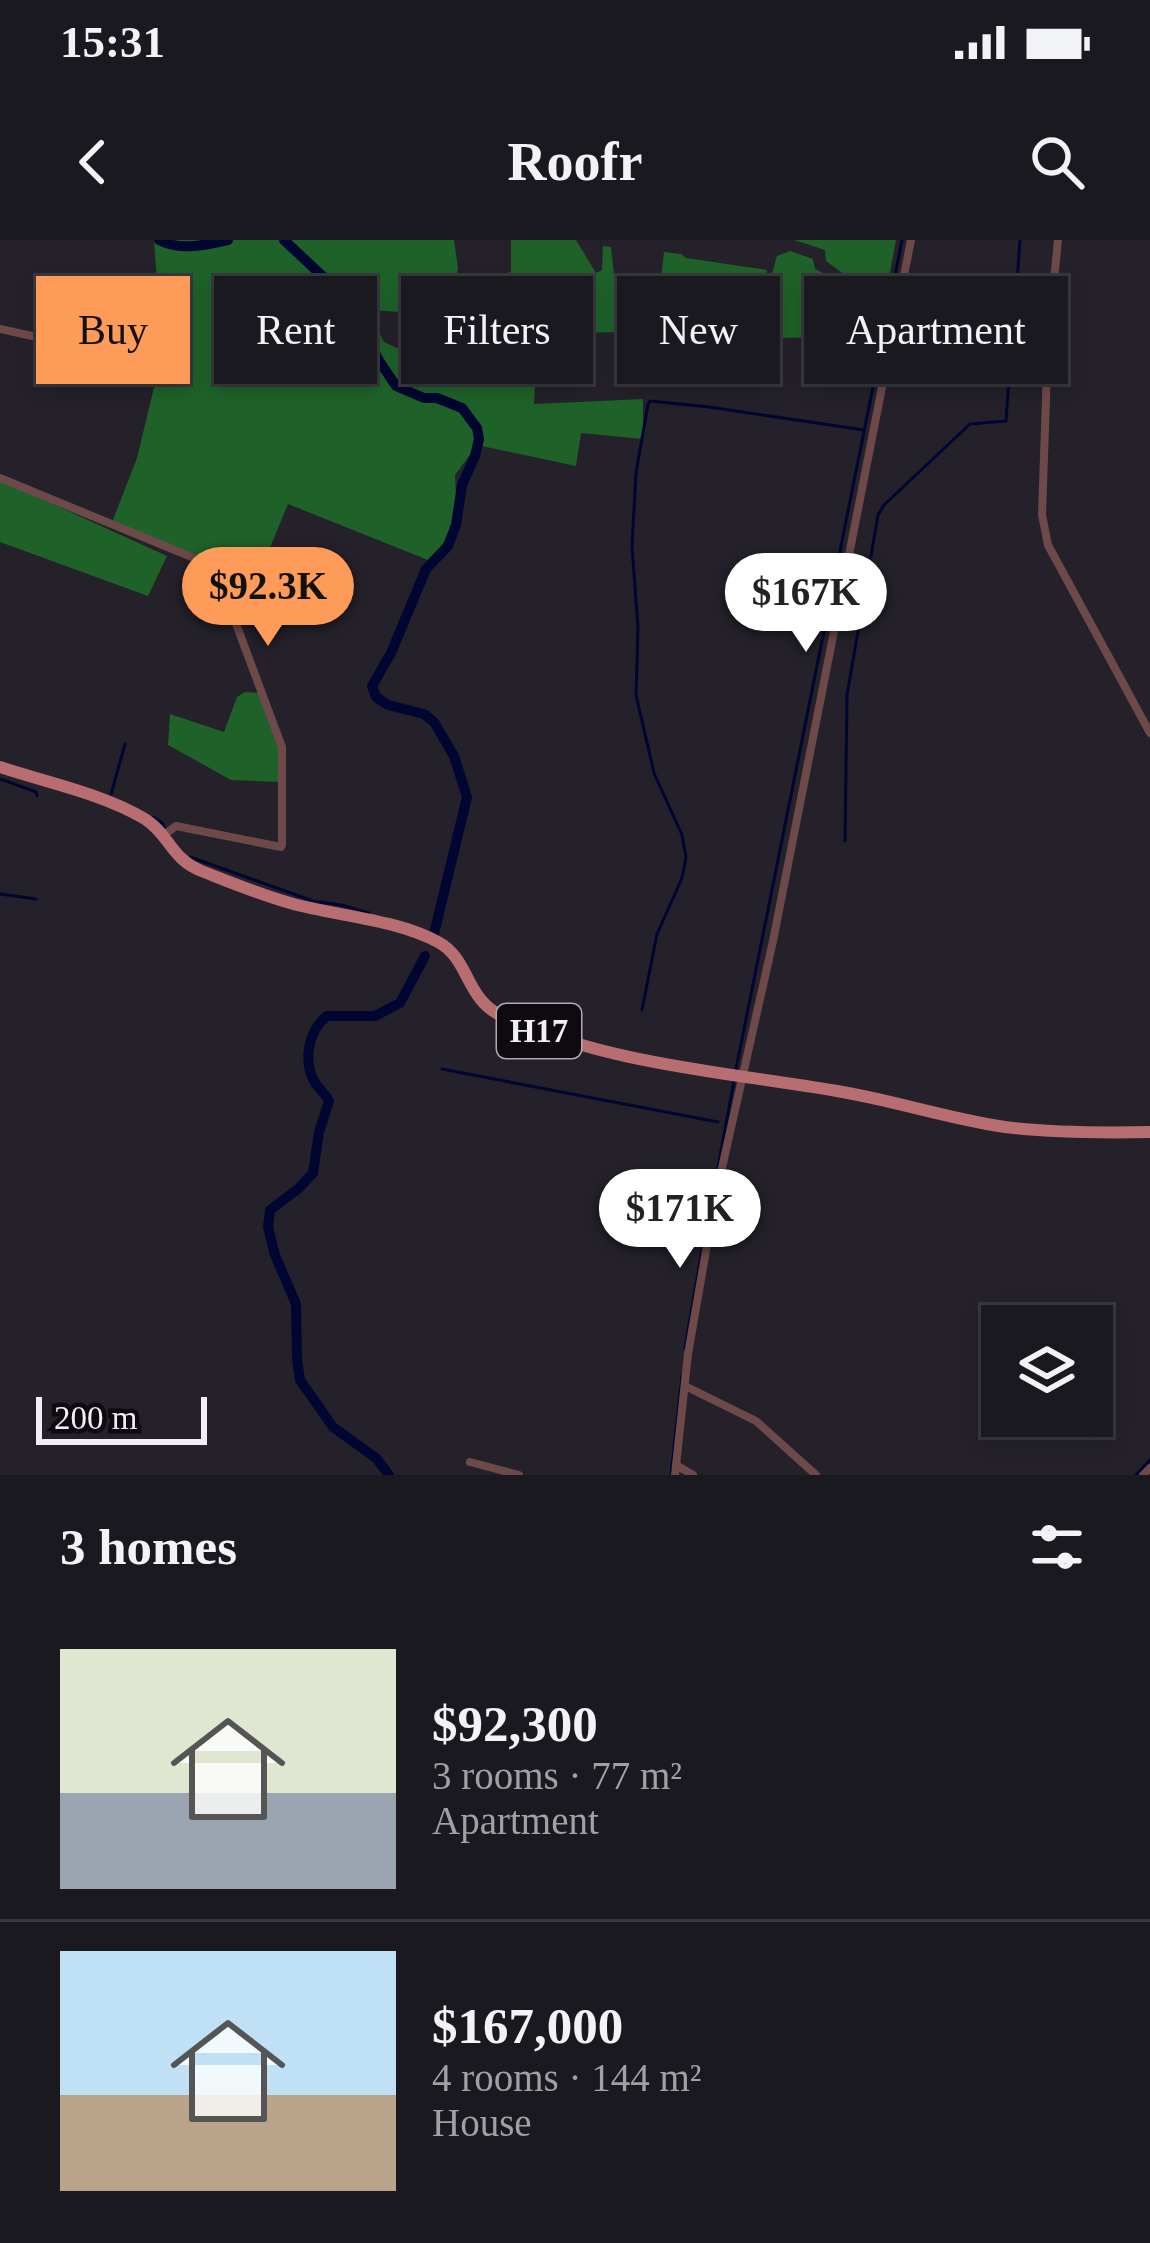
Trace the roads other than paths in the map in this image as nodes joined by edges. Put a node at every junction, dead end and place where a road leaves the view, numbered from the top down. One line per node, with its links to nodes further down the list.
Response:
1 (911, 240): 9 (street)
2 (1058, 240): 6 (street)
3 (0, 328): 4 (street)
4 (36, 336)
5 (0, 478): 8 (street)
6 (1150, 733)
7 (0, 767): 8 (main road, H17)
8 (163, 836): 9 (main road, H17)
9 (743, 1076): 10 (main road, H17); 11 (street)
10 (1150, 1132)
11 (685, 1386): 14 (street); 17 (street)
12 (470, 1462): 15 (street)
13 (1150, 1468): 18 (street)
14 (675, 1470): 16 (street)
15 (519, 1475)
16 (693, 1475)
17 (816, 1475)
18 (1143, 1475)

